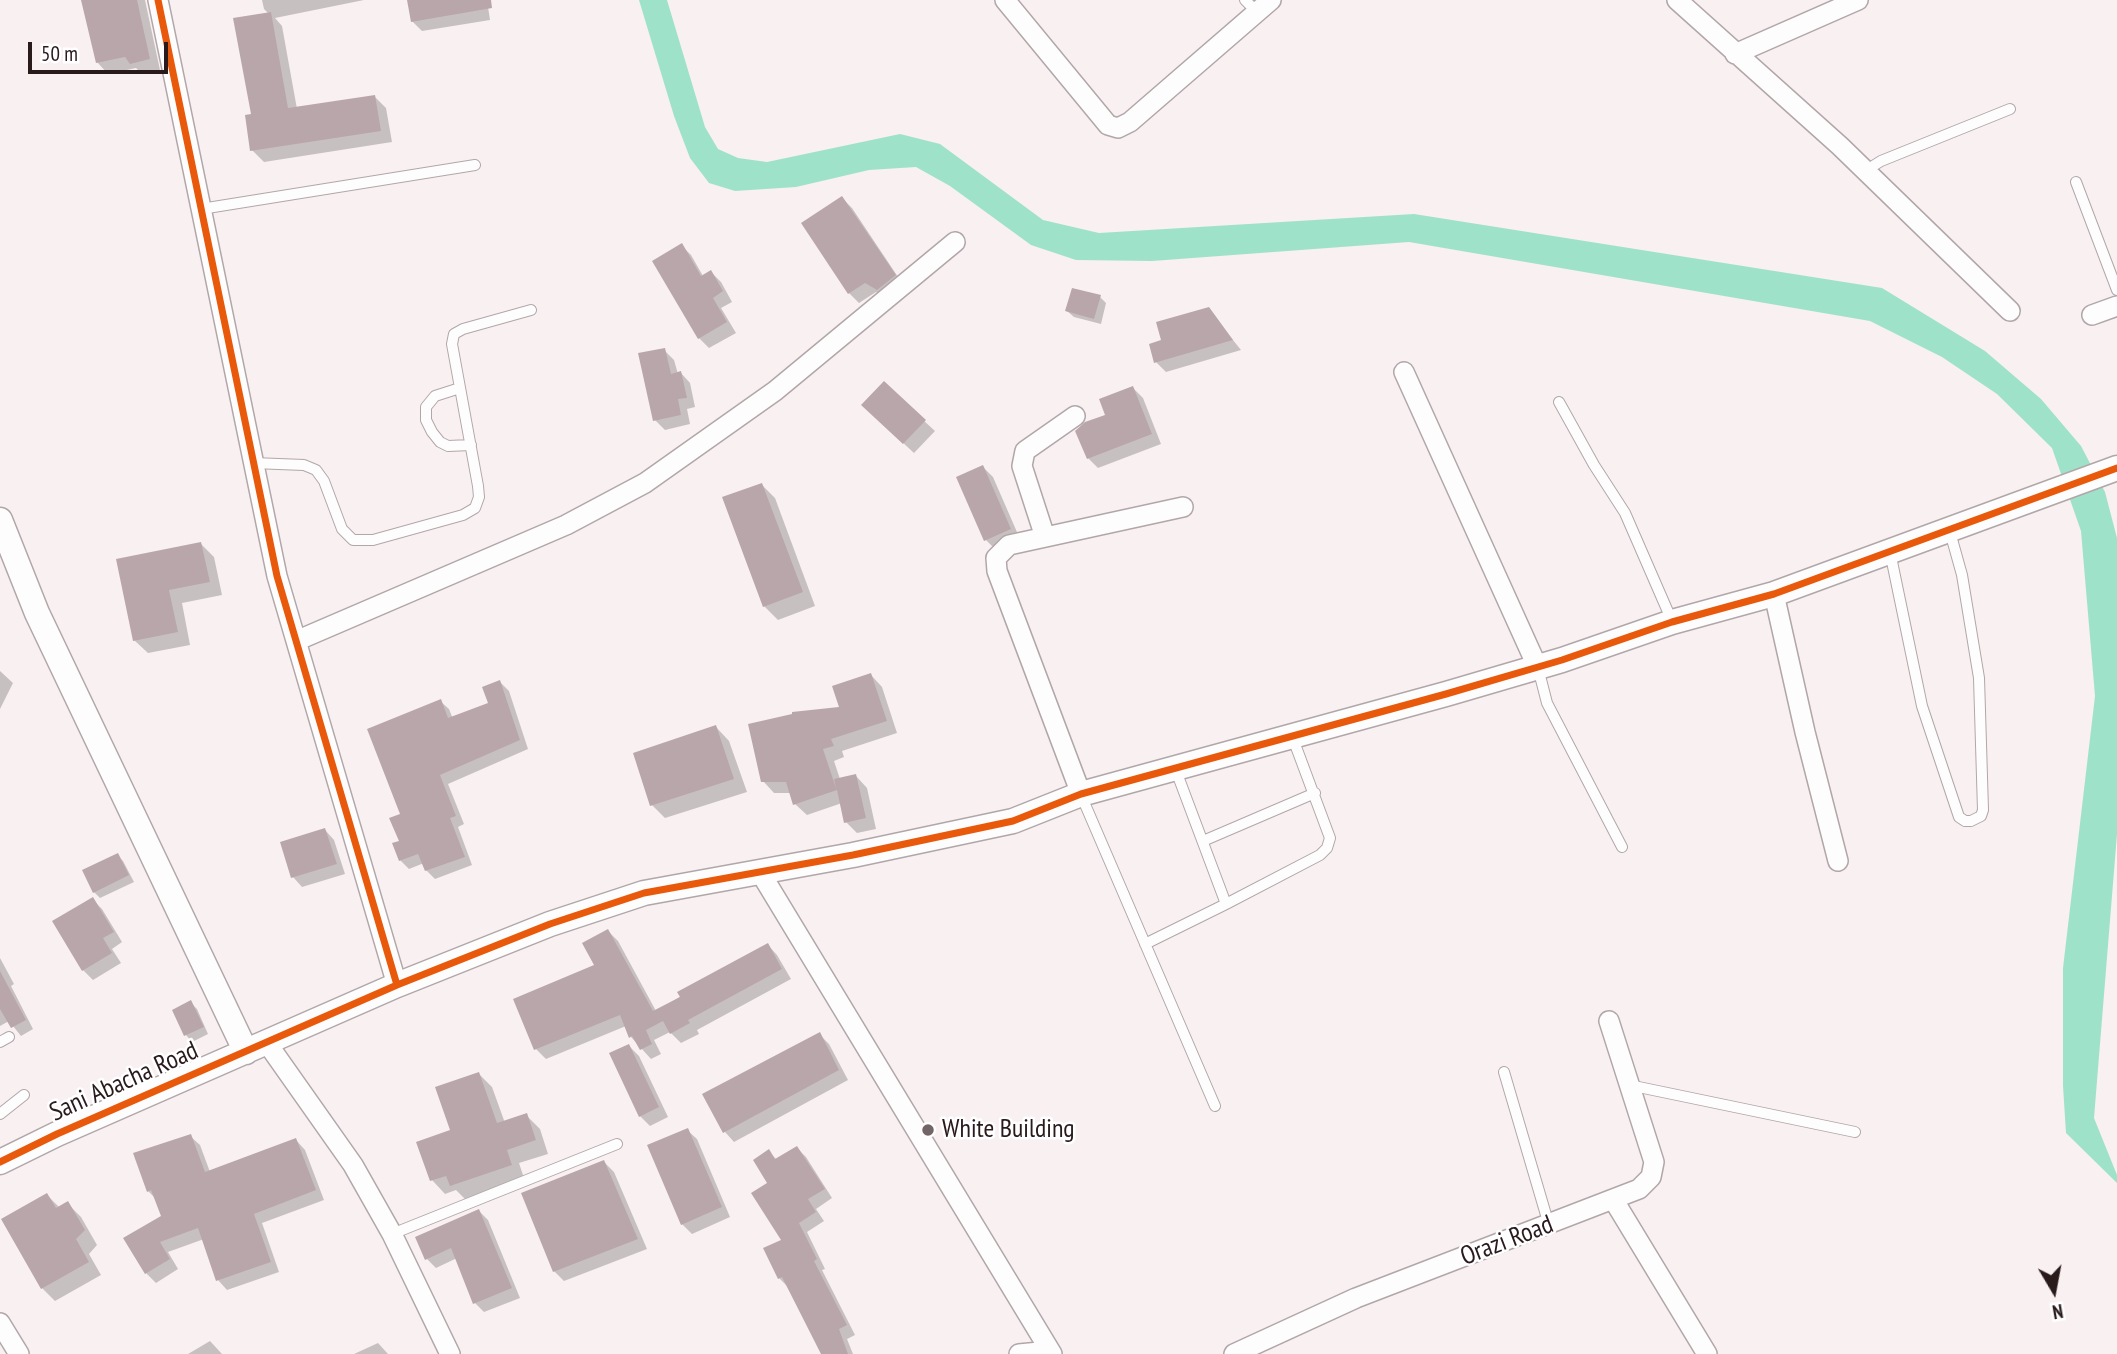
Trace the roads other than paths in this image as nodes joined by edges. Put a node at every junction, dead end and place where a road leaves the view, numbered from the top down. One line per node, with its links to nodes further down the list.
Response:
1 (158, 0): 11 (street)
2 (1005, 0): 5 (street)
3 (1677, 0): 6 (street)
4 (1858, 0): 6 (street)
5 (1258, 4)
6 (1735, 54): 9 (street)
7 (2010, 109): 9 (lane)
8 (475, 165): 11 (lane)
9 (1865, 171): 16 (street)
10 (2076, 182): 13 (lane)
11 (201, 209): 23 (street)
12 (955, 242): 32 (street)
13 (2117, 289)
14 (2117, 306): 17 (street)
15 (531, 310): 19 (lane)
16 (2010, 311)
17 (2092, 316)
18 (1404, 372): 33 (street)
19 (460, 388): 22 (lane); 22 (lane)
20 (1559, 402): 31 (lane)
21 (1075, 416): 28 (street)
22 (471, 445): 23 (lane)
23 (253, 463): 32 (street)
24 (2110, 471): 27 (street, Sani Abacha Road)
25 (1183, 507): 28 (street)
26 (0, 520): 46 (street)
27 (1950, 529): 29 (street, Sani Abacha Road); 29 (lane)
28 (1045, 537): 37 (street)
29 (1890, 551): 30 (street, Sani Abacha Road)
30 (1774, 594): 31 (street, Sani Abacha Road); 40 (street)
31 (1672, 622): 33 (street, Sani Abacha Road)
32 (296, 641): 44 (street)
33 (1538, 666): 34 (street, Sani Abacha Road); 39 (lane)
34 (1292, 736): 35 (street, Sani Abacha Road); 36 (lane)
35 (1175, 768): 37 (street, Sani Abacha Road); 38 (lane)
36 (1315, 793): 38 (lane); 42 (lane)
37 (1081, 794): 41 (street, Sani Abacha Road); 43 (lane)
38 (1202, 841): 42 (lane)
39 (1622, 847)
40 (1838, 861)
41 (761, 872): 44 (street, Sani Abacha Road); 59 (street)
42 (1226, 905): 43 (lane)
43 (1145, 943): 50 (lane)
44 (397, 985): 46 (street, Sani Abacha Road)
45 (1609, 1021): 48 (street, Orazi Road)
46 (257, 1047): 54 (street, Sani Abacha Road); 57 (street)
47 (1504, 1072): 56 (lane)
48 (1629, 1085): 52 (lane); 55 (street, Orazi Road)
49 (24, 1096): 51 (lane)
50 (1215, 1106)
51 (0, 1114)
52 (1855, 1132)
53 (617, 1144): 57 (lane)
54 (0, 1162)
55 (1613, 1199): 56 (street, Orazi Road); 64 (street)
56 (1549, 1225): 63 (street, Orazi Road)
57 (392, 1234): 61 (street)
58 (0, 1323): 60 (street)
59 (1051, 1352): 62 (street)
60 (19, 1354)
61 (450, 1354)
62 (1019, 1354)
63 (1234, 1354)
64 (1707, 1354)

